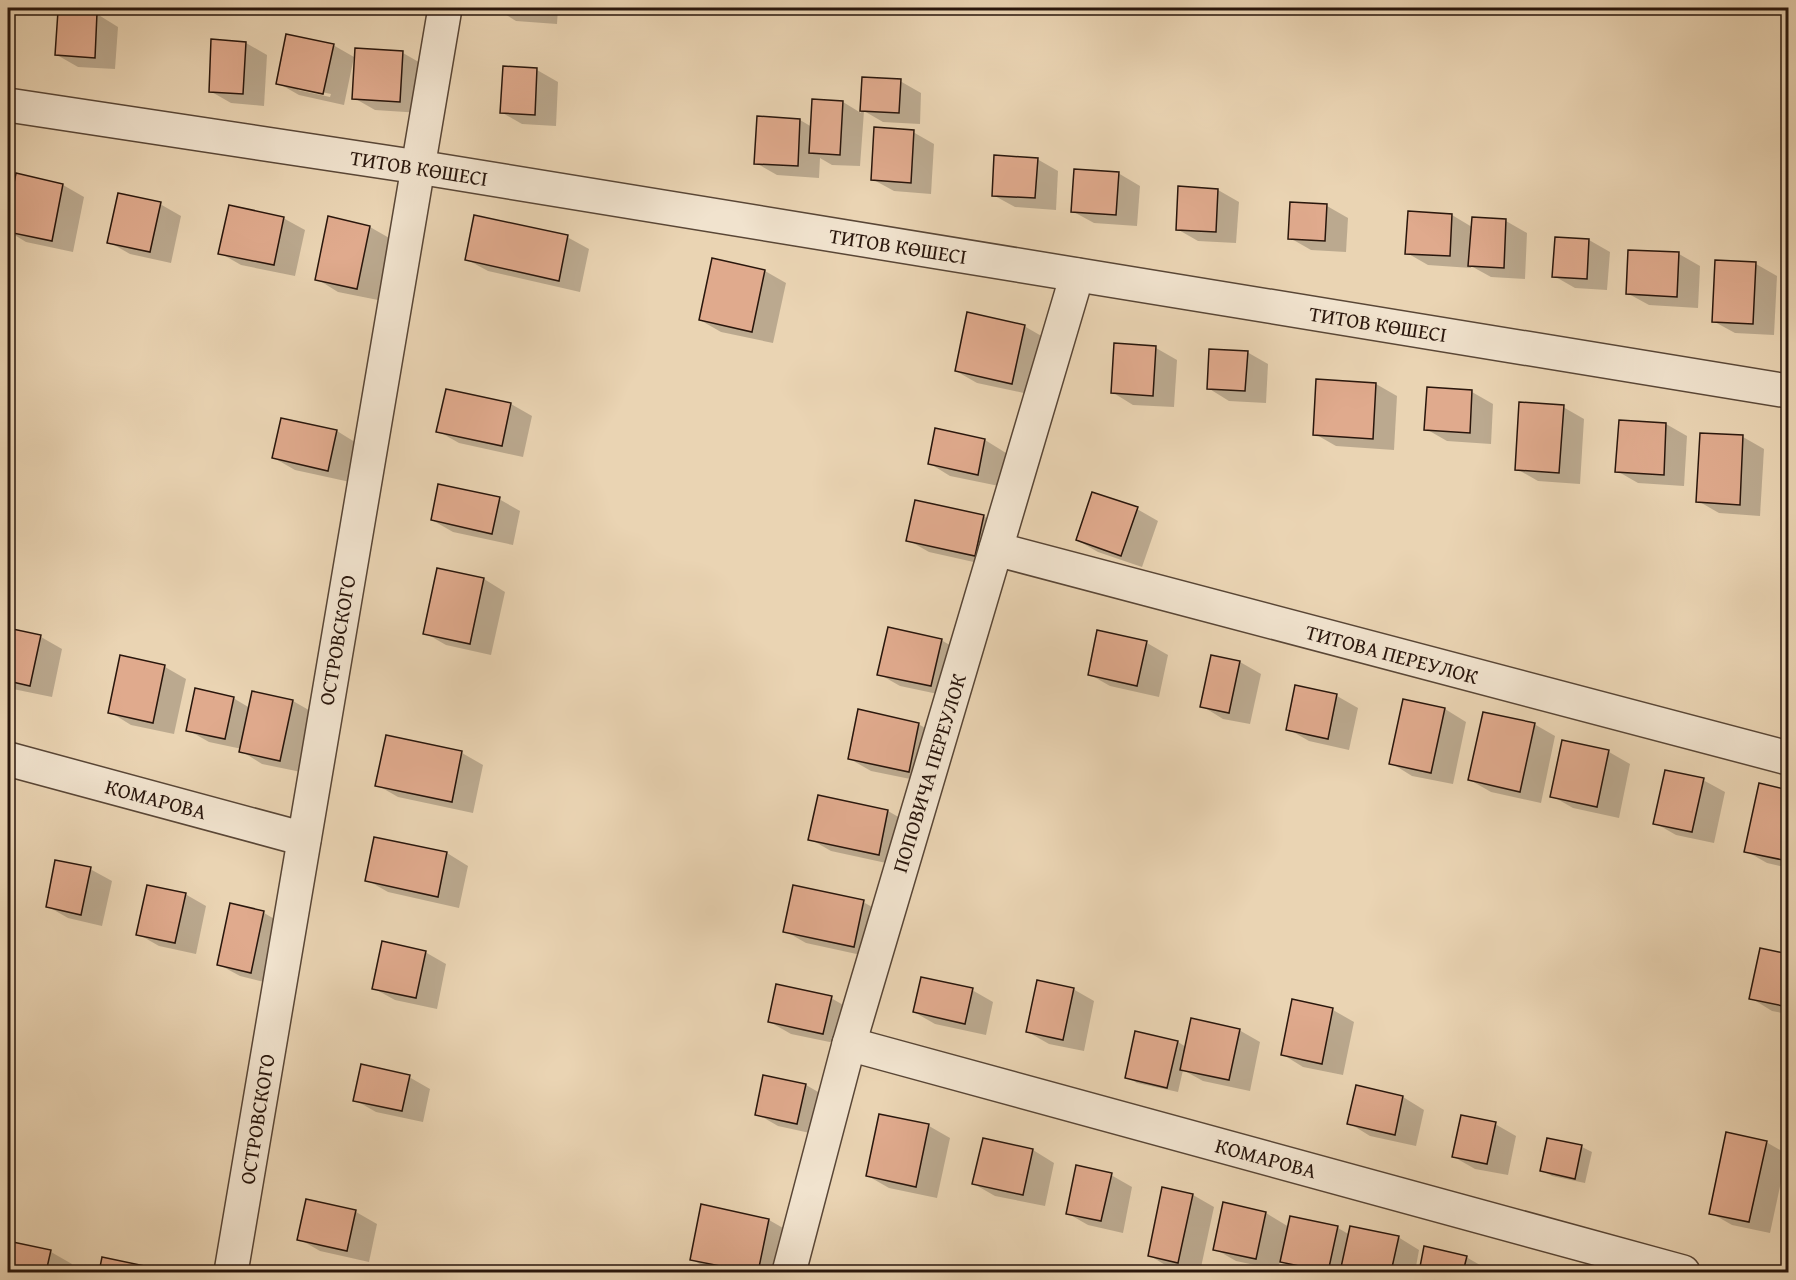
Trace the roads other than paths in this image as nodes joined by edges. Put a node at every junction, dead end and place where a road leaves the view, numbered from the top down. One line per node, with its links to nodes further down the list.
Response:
1 (445, 8): 3 (street, ОСТРОВСКОГО)
2 (8, 105): 3 (street, ТИТОВ КӨШЕСІ)
3 (418, 167): 4 (street, ТИТОВ КӨШЕСІ); 9 (street, ОСТРОВСКОГО)
4 (1077, 275): 5 (street, ТИТОВ КӨШЕСІ); 6 (street, ПОПОВИЧА ПЕРЕУЛОК)
5 (1788, 391)
6 (996, 549): 7 (street, ТИТОВА ПЕРЕУЛОК); 10 (street, ПОПОВИЧА ПЕРЕУЛОК)
7 (1788, 758)
8 (8, 759): 9 (street, КОМАРОВА)
9 (304, 839): 11 (street, ОСТРОВСКОГО)
10 (849, 1044): 12 (street, ПОПОВИЧА ПЕРЕУЛОК); 13 (street, КОМАРОВА)
11 (231, 1272)
12 (789, 1272)
13 (1683, 1272)

